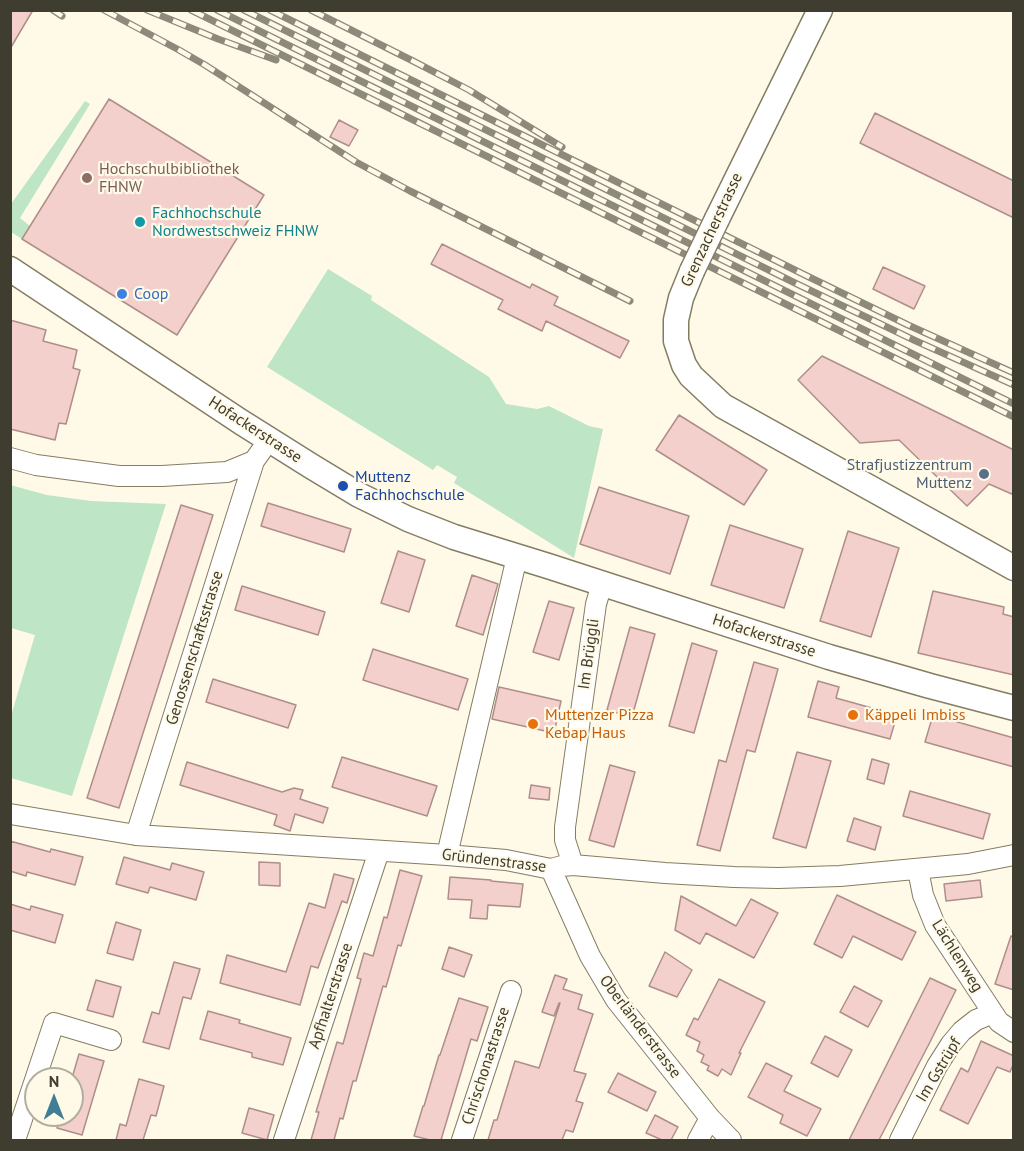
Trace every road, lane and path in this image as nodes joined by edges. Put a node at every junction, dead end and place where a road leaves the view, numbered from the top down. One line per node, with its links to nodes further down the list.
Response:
1 (820, 10): 7 (street, Grenzacherstrasse, bridge)
2 (10, 269): 3 (street, Hofackerstrasse)
3 (268, 440): 5 (street, Genossenschaftsstrasse); 6 (street, Hofackerstrasse)
4 (10, 458): 5 (street)
5 (254, 461): 11 (street, Genossenschaftsstrasse)
6 (517, 557): 8 (street, Hofackerstrasse); 13 (street)
7 (1014, 568)
8 (602, 584): 9 (street, Hofackerstrasse); 15 (street, Im Brüggli)
9 (1014, 708)
10 (10, 814): 11 (street, Gründenstrasse)
11 (136, 835): 12 (street, Gründenstrasse)
12 (379, 851): 13 (street, Gründenstrasse); 24 (street, Apfhalterstrasse)
13 (447, 855): 16 (street, Gründenstrasse)
14 (1014, 855): 17 (street, Gründenstrasse)
15 (573, 865): 16 (street, Gründenstrasse); 17 (street, Gründenstrasse)
16 (551, 870): 22 (street, Oberländerstrasse)
17 (918, 870): 19 (street, Lächlenweg)
18 (511, 991): 25 (street, Chrischonastrasse)
19 (993, 1013): 20 (street, Lächlenweg); 28 (street, Im Gstrüpf)
20 (1014, 1032)
21 (111, 1040): 23 (street)
22 (710, 1118): 26 (street); 27 (street, Oberländerstrasse)
23 (15, 1140)
24 (284, 1140)
25 (462, 1140)
26 (698, 1140)
27 (731, 1140)
28 (900, 1140)

